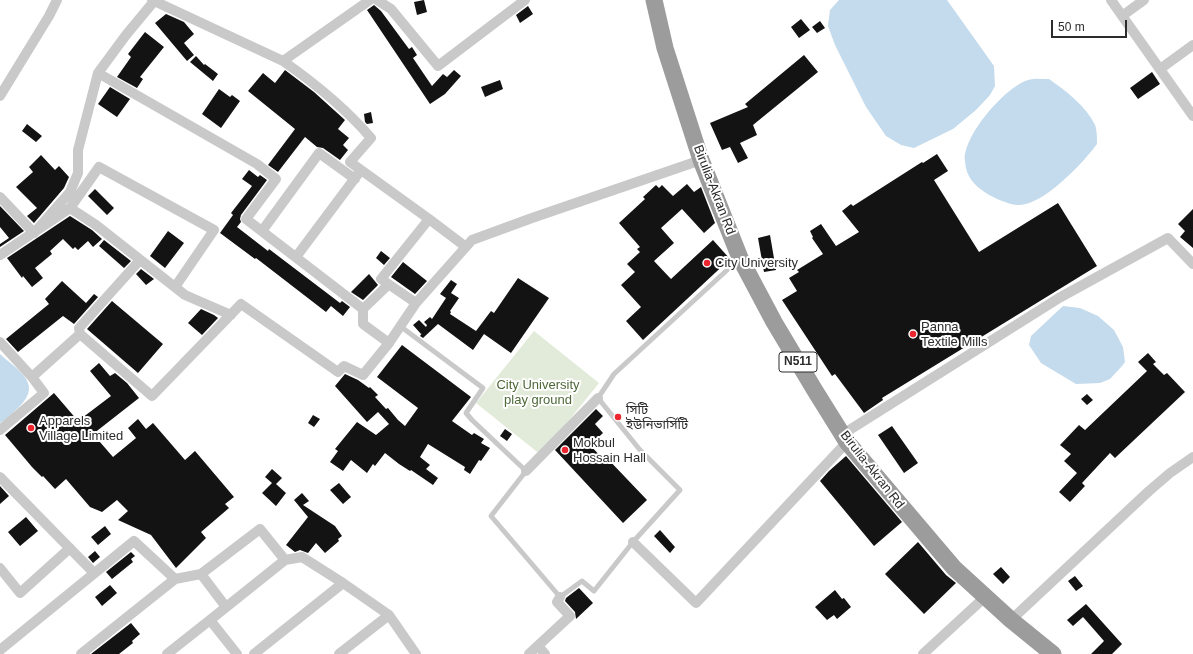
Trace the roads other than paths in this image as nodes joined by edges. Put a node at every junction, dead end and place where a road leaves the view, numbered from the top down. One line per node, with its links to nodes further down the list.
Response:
1 (57, 0): 14 (street)
2 (154, 0): 11 (street); 13 (street)
3 (370, 0): 11 (street)
4 (377, 0): 5 (street)
5 (525, 0)
6 (654, 0): 16 (highway, Birulia-Akran Rd / N511)
7 (1111, 0): 9 (street)
8 (1144, 0): 9 (street)
9 (1122, 16): 12 (street)
10 (1193, 45): 12 (street)
11 (283, 61): 17 (street)
12 (1160, 69): 15 (street)
13 (98, 73): 22 (street); 23 (street)
14 (0, 96)
15 (1193, 116)
16 (702, 160): 24 (street); 27 (highway, Birulia-Akran Rd / N511)
17 (362, 170): 18 (street); 21 (street)
18 (355, 179): 22 (street); 26 (street)
19 (0, 197): 23 (street)
20 (70, 208): 23 (street); 28 (street); 31 (street)
21 (429, 219): 24 (street); 30 (street)
22 (262, 231): 26 (street)
23 (34, 233): 25 (street)
24 (466, 247): 32 (street)
25 (0, 255)
26 (296, 257): 33 (street)
27 (740, 258): 40 (lane); 42 (highway, Birulia-Akran Rd / N511)
28 (140, 260): 31 (street); 36 (street)
29 (1193, 264): 42 (street)
30 (388, 285): 32 (street); 33 (street)
31 (175, 287): 34 (street)
32 (416, 303): 35 (street)
33 (363, 309): 38 (street)
34 (231, 315): 36 (street); 38 (street)
35 (400, 326): 38 (street); 44 (lane)
36 (80, 334): 39 (street)
37 (0, 342): 39 (street)
38 (389, 343)
39 (32, 377): 41 (street)
40 (598, 398): 44 (street); 46 (lane)
41 (0, 430)
42 (845, 438): 46 (street); 54 (highway, Birulia-Akran Rd / N511)
43 (1193, 457): 59 (street)
44 (526, 471): 55 (lane)
45 (0, 477): 47 (street)
46 (633, 542): 55 (lane)
47 (70, 548): 49 (street); 51 (street)
48 (285, 560): 50 (street); 53 (street); 56 (street)
49 (94, 573): 52 (street); 61 (street)
50 (201, 574): 52 (street); 56 (street)
51 (2, 575)
52 (175, 579): 62 (street)
53 (343, 583): 57 (street); 65 (street)
54 (985, 597): 59 (highway, Birulia-Akran Rd / N511); 70 (street)
55 (560, 598): 60 (street)
56 (226, 607): 58 (street)
57 (389, 615): 66 (street); 67 (street)
58 (210, 620): 63 (street); 64 (street)
59 (1011, 620): 71 (highway, Birulia-Akran Rd / N511)
60 (538, 646): 68 (street); 69 (street)
61 (0, 650)
62 (81, 654)
63 (167, 654)
64 (237, 654)
65 (254, 654)
66 (339, 654)
67 (416, 654)
68 (529, 654)
69 (545, 654)
70 (923, 654)
71 (1053, 654)

